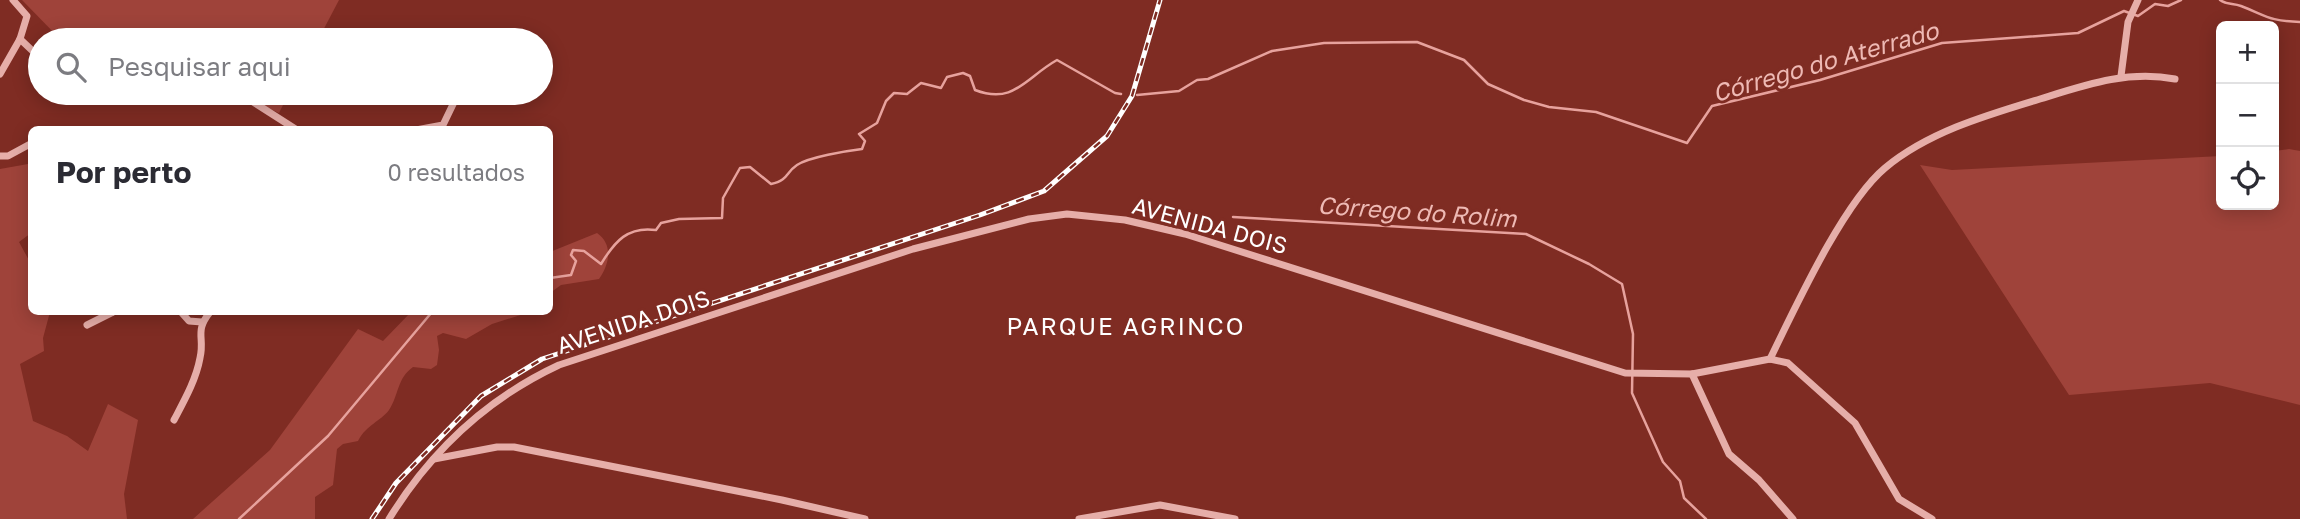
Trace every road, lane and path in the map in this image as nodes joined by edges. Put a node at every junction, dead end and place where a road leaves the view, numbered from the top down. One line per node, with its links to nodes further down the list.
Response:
1 (13, 0): 3 (street)
2 (2137, 0): 6 (street)
3 (20, 39): 4 (street); 5 (street)
4 (28, 47)
5 (0, 74)
6 (2121, 76): 7 (street); 19 (street)
7 (2175, 79)
8 (258, 105): 10 (street)
9 (453, 105): 11 (street)
10 (291, 126)
11 (438, 126)
12 (28, 145): 13 (street)
13 (0, 156)
14 (107, 315): 18 (street)
15 (184, 315): 17 (street)
16 (207, 315): 17 (street)
17 (202, 322): 21 (street)
18 (86, 325)
19 (1770, 359): 20 (street, AVENIDA DOIS); 28 (street)
20 (1692, 374): 22 (street, AVENIDA DOIS); 27 (street)
21 (174, 420)
22 (433, 459): 23 (street, AVENIDA DOIS); 24 (street)
23 (389, 519)
24 (865, 519)
25 (1079, 519): 26 (street)
26 (1235, 519)
27 (1793, 519)
28 (1932, 519)

